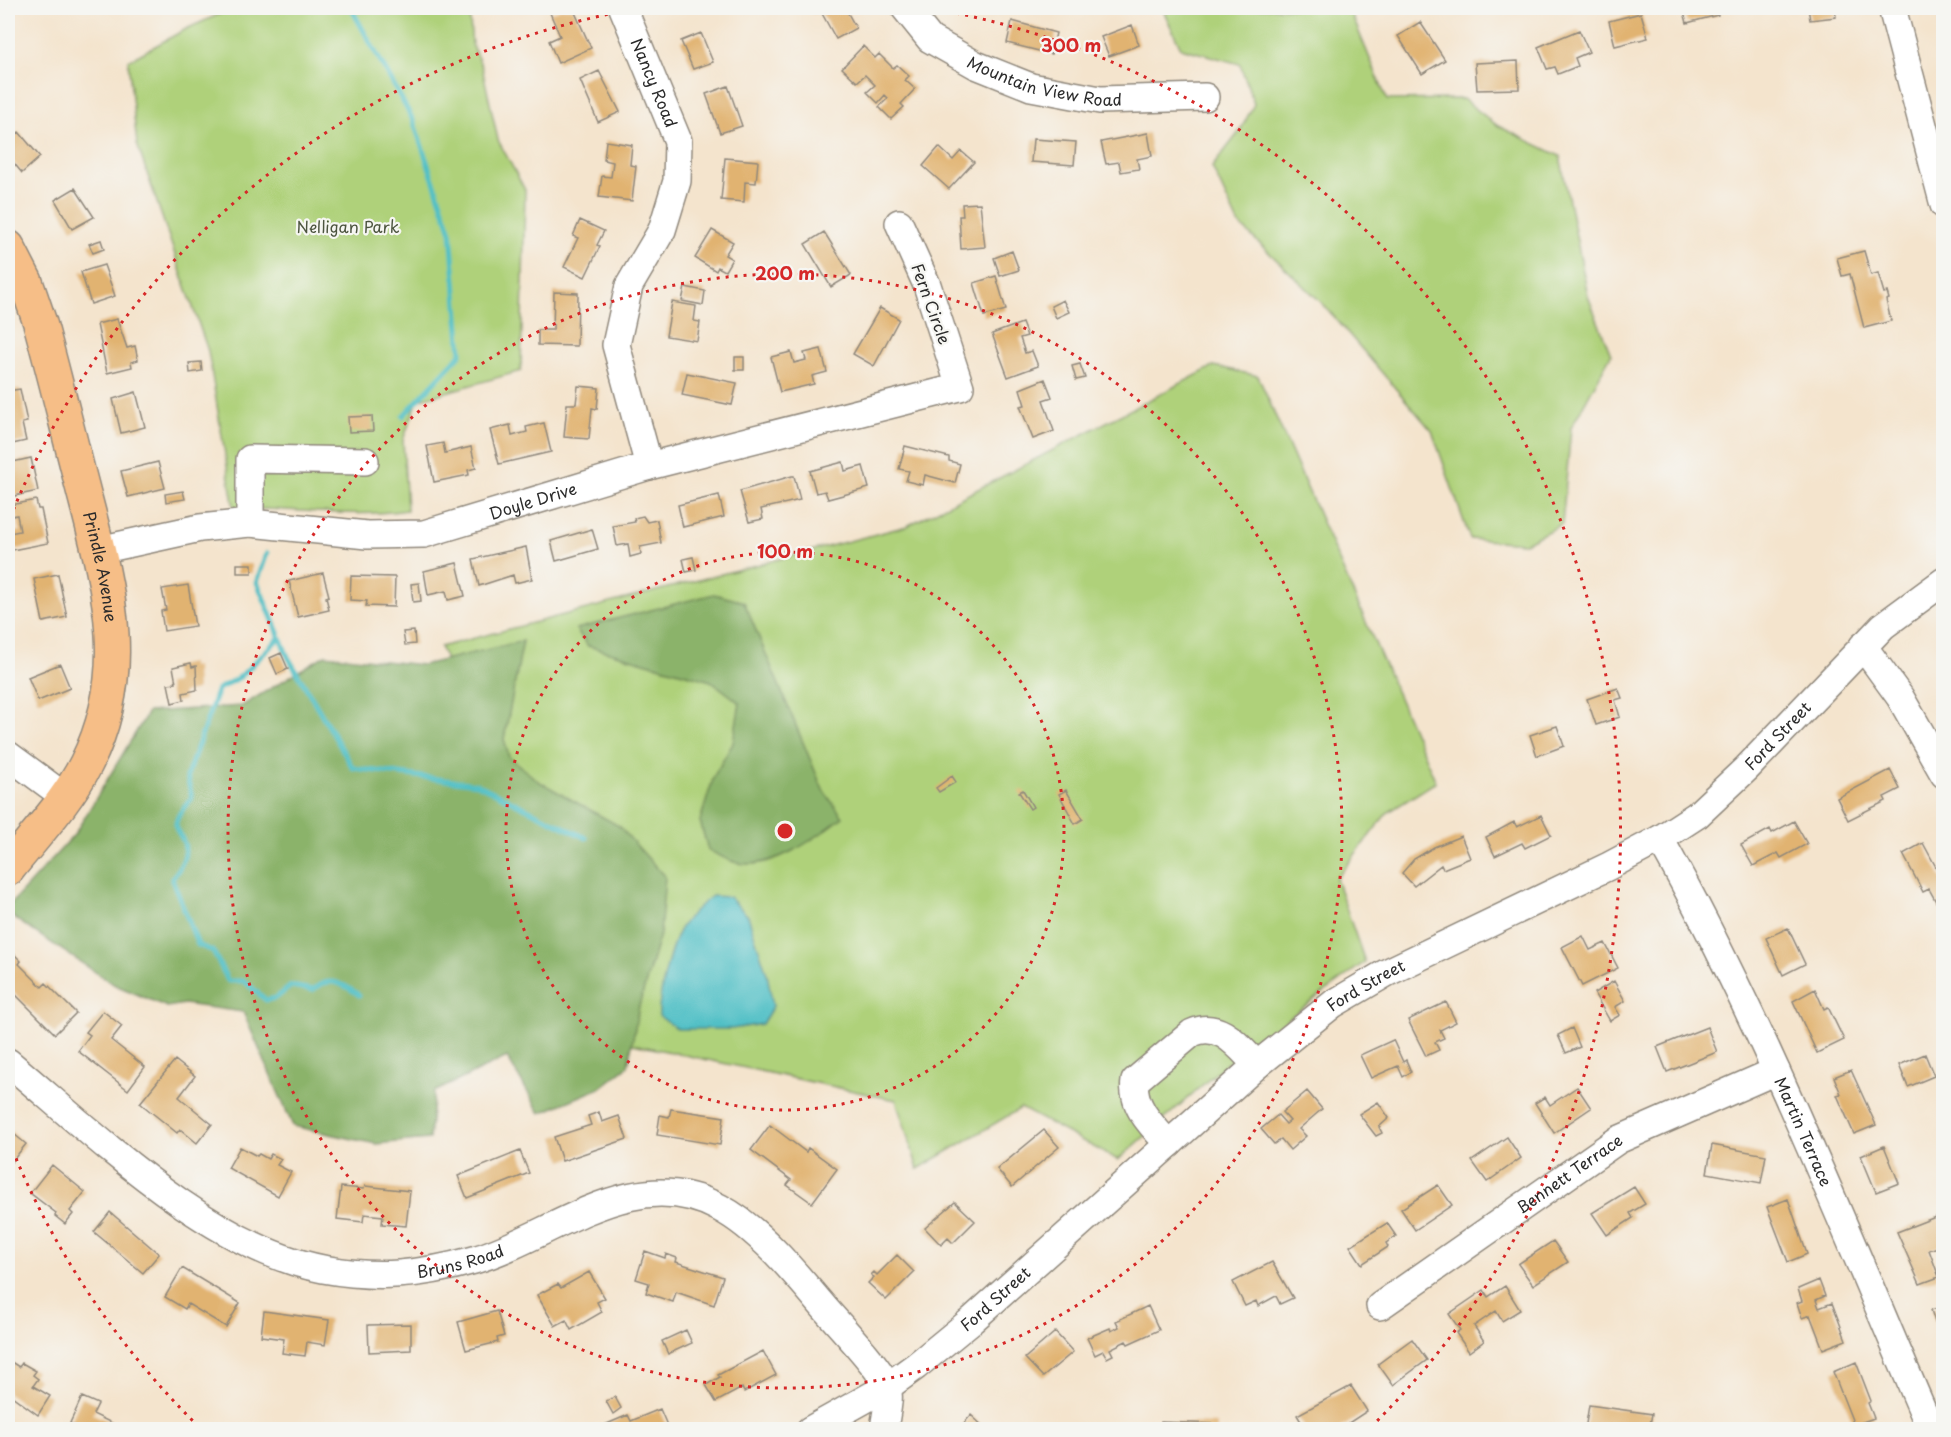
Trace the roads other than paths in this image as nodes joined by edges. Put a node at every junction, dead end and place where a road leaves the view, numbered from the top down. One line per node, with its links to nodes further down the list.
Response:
1 (623, 8): 10 (street, Nancy Road)
2 (905, 8): 4 (street, Mountain View Road)
3 (1892, 8): 5 (street)
4 (1206, 97)
5 (1944, 205)
6 (899, 223): 8 (street, Fern Circle)
7 (8, 247): 12 (main road, Prindle Avenue)
8 (960, 387): 10 (street, Doyle Drive)
9 (365, 461): 11 (street)
10 (649, 466): 11 (street, Doyle Drive)
11 (250, 523): 12 (street, Doyle Drive)
12 (99, 550): 17 (main road, Prindle Avenue)
13 (1944, 581): 14 (street, Ford Street)
14 (1863, 646): 16 (street); 18 (street, Ford Street)
15 (8, 755): 17 (street)
16 (1944, 774)
17 (65, 797): 19 (main road, Prindle Avenue)
18 (1660, 839): 21 (street, Ford Street); 22 (street, Martin Terrace)
19 (8, 869)
20 (8, 1062): 25 (street, Bruns Road)
21 (1257, 1065): 23 (street, Ford Street); 23 (street)
22 (1776, 1071): 24 (street, Bennett Terrace); 28 (street, Martin Terrace)
23 (1169, 1144): 25 (street, Ford Street)
24 (1380, 1306)
25 (887, 1387): 26 (street, Ford Street); 27 (street)
26 (810, 1430)
27 (884, 1430)
28 (1931, 1430)

